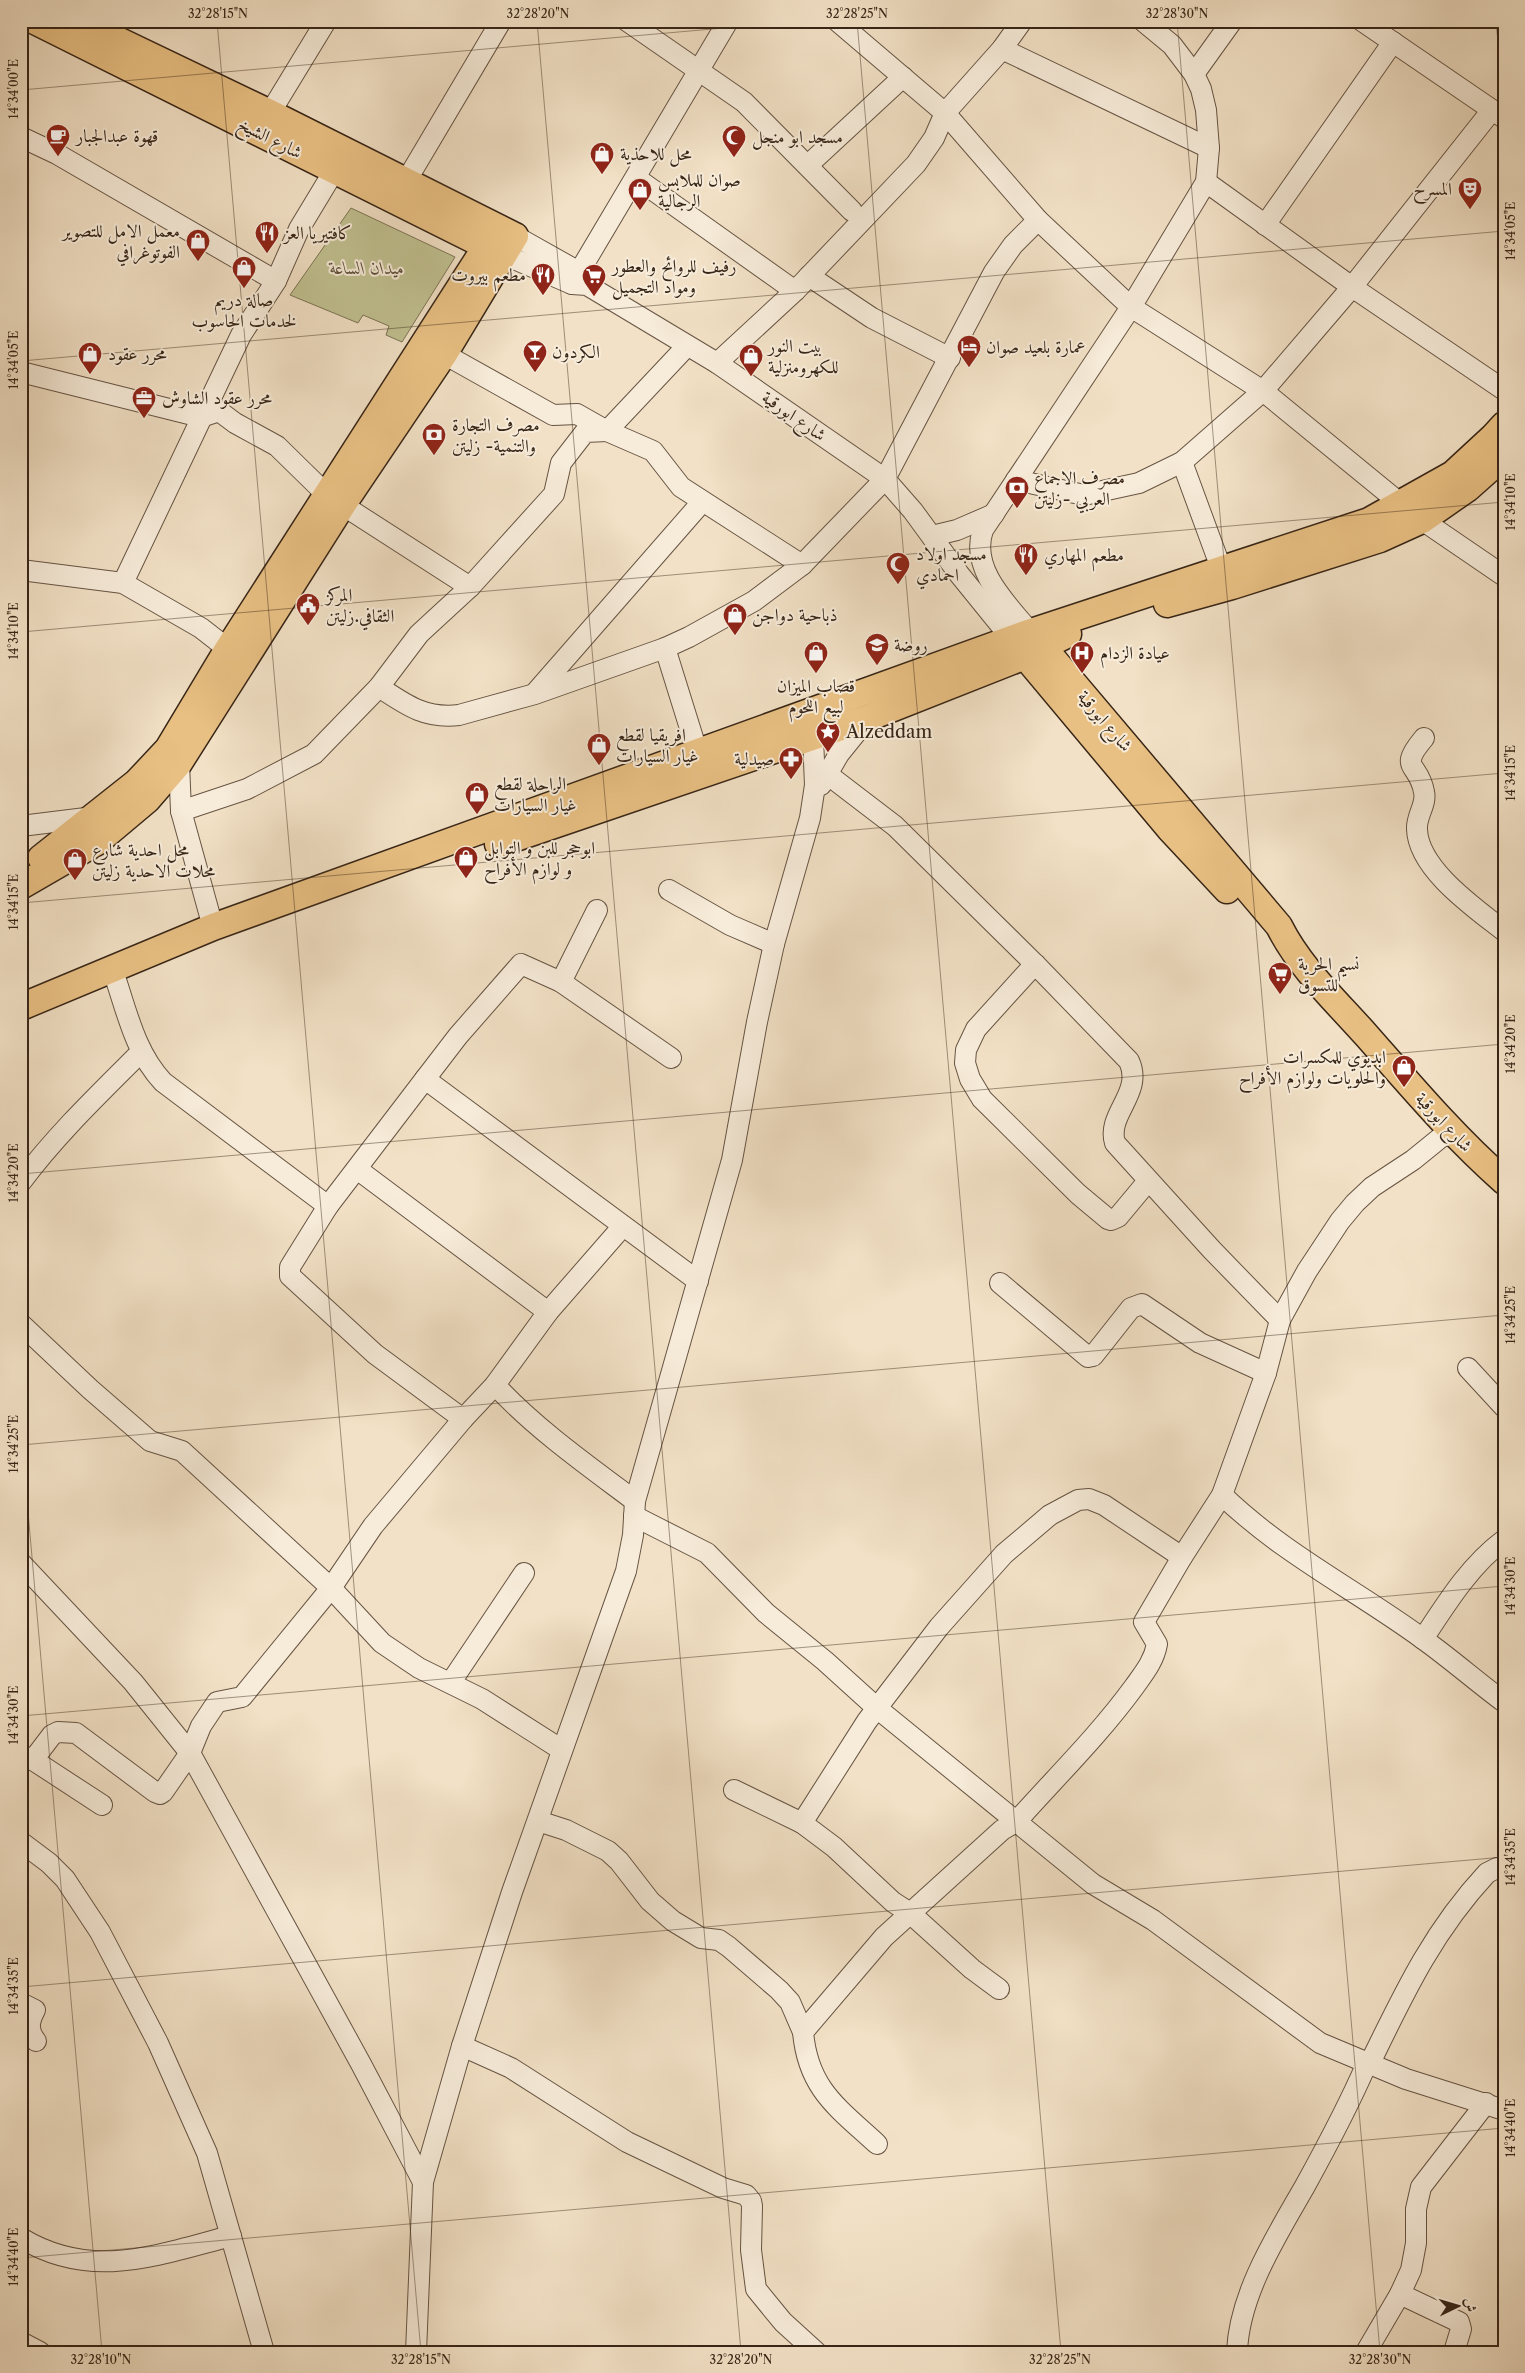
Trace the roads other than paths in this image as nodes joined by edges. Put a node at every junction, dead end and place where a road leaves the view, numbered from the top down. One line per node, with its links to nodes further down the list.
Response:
1 (35, 21): 23 (main road, شارع الشيخ)
2 (78, 21): 17 (main road, شارع الشيخ)
3 (326, 21): 17 (street)
4 (501, 21): 26 (street)
5 (627, 21): 14 (street)
6 (728, 21): 14 (street)
7 (837, 21): 16 (street)
8 (1022, 21): 13 (street)
9 (1143, 21): 15 (street)
10 (1232, 21): 15 (street)
11 (1362, 21): 12 (street)
12 (1393, 42): 19 (street); 29 (street)
13 (1002, 49): 18 (street); 21 (street)
14 (698, 71): 22 (street); 24 (street)
15 (1194, 74): 21 (street)
16 (903, 77): 18 (street); 22 (street)
17 (270, 113): 26 (main road, شارع الشيخ)
18 (945, 113): 28 (street); 31 (street)
19 (1498, 114): 34 (street)
20 (21, 137): 33 (street)
21 (1209, 148): 25 (street)
22 (808, 165): 27 (street)
23 (334, 171): 30 (main road, شارع الشيخ); 33 (street)
24 (636, 178): 32 (street); 35 (street)
25 (1206, 182): 29 (street); 36 (street, شارع ابورقية)
26 (405, 183): 30 (main road, شارع الشيخ)
27 (852, 211)
28 (1038, 220): 36 (street); 39 (street)
29 (1265, 225): 34 (street)
30 (501, 242): 32 (street, شارع ابورقية); 38 (main road); 51 (main road)
31 (809, 276): 35 (street); 39 (street)
32 (579, 280): 37 (street, شارع ابورقية)
33 (276, 282): 44 (street)
34 (1352, 287): 42 (street); 43 (street)
35 (795, 291): 40 (street)
36 (1131, 307): 43 (street); 50 (street, شارع ابورقية)
37 (687, 346): 40 (street, شارع ابورقية); 46 (street)
38 (444, 354): 46 (street); 51 (main road)
39 (950, 358): 49 (street)
40 (717, 363): 49 (street, شارع ابورقية)
41 (21, 372): 44 (street)
42 (1504, 390)
43 (1263, 391): 48 (street); 53 (street)
44 (201, 417): 51 (street); 61 (street)
45 (1504, 425): 53 (main road)
46 (607, 431): 52 (street); 62 (street)
47 (1504, 456): 55 (main road)
48 (1182, 462): 50 (street); 58 (street)
49 (885, 479): 56 (street, شارع ابورقية); 57 (street)
50 (1016, 480): 54 (street, شارع ابورقية)
51 (335, 500): 62 (street); 65 (main road); 72 (main road)
52 (702, 502): 57 (street); 67 (street)
53 (1401, 504): 58 (main road)
54 (995, 514): 56 (street); 63 (street, شارع ابورقية)
55 (1422, 520): 60 (street); 63 (main road)
56 (932, 536): 63 (street, شارع ابورقية)
57 (802, 565): 64 (street)
58 (1221, 568): 63 (main road)
59 (21, 570): 61 (street)
60 (1504, 576)
61 (123, 583): 65 (street)
62 (470, 587): 66 (street)
63 (1027, 643): 68 (main road); 69 (main road); 93 (main road, شارع ابورقية)
64 (665, 648): 67 (street); 71 (street)
65 (228, 649): 76 (main road)
66 (379, 687): 67 (street); 75 (street)
67 (535, 694)
68 (868, 718): 69 (main road); 73 (street)
69 (810, 726): 71 (main road); 74 (street); 86 (main road)
70 (1424, 738): 83 (street)
71 (698, 754): 82 (main road)
72 (179, 764): 75 (street); 79 (main road)
73 (827, 774): 74 (street); 85 (street)
74 (813, 803): 84 (street)
75 (181, 811): 82 (street)
76 (94, 817): 77 (street); 78 (main road)
77 (21, 826)
78 (21, 873)
79 (21, 886)
80 (670, 890): 84 (street)
81 (597, 910): 87 (street)
82 (213, 927): 88 (main road)
83 (1504, 931)
84 (774, 944): 101 (street)
85 (1035, 964): 96 (street); 96 (street)
86 (114, 974): 89 (main road); 90 (street)
87 (561, 982): 91 (street); 92 (street)
88 (21, 1007)
89 (21, 1014)
90 (140, 1052): 94 (street); 99 (street)
91 (671, 1058)
92 (425, 1079): 95 (street); 100 (street)
93 (1450, 1130): 97 (main road, شارع ابورقية); 104 (street)
94 (28, 1159): 98 (street)
95 (357, 1169): 99 (street); 103 (street)
96 (1148, 1181): 104 (street)
97 (1504, 1181)
98 (21, 1182)
99 (328, 1206): 110 (street)
100 (623, 1226): 101 (street); 103 (street)
101 (698, 1281): 112 (street)
102 (1000, 1283): 107 (street)
103 (548, 1312): 108 (street)
104 (1280, 1320): 107 (street)
105 (21, 1324): 117 (street)
106 (1468, 1368): 109 (street)
107 (1266, 1373): 111 (street)
108 (495, 1385): 110 (street); 112 (street)
109 (1504, 1407)
110 (463, 1419): 117 (street)
111 (1222, 1495): 114 (street); 118 (street)
112 (635, 1509): 121 (street); 122 (street)
113 (1504, 1540): 118 (street)
114 (1182, 1557): 121 (street); 128 (street)
115 (21, 1563): 123 (street)
116 (524, 1573): 119 (street)
117 (332, 1588): 119 (street); 123 (street)
118 (1423, 1639): 120 (street)
119 (451, 1682): 122 (street)
120 (1504, 1702)
121 (878, 1709): 128 (street); 129 (street)
122 (562, 1750): 127 (street)
123 (190, 1753): 124 (street); 141 (street)
124 (27, 1758): 126 (street)
125 (734, 1790): 129 (street)
126 (102, 1805)
127 (538, 1821): 135 (street); 137 (street)
128 (1016, 1822): 132 (street); 138 (street)
129 (802, 1823): 132 (street)
130 (21, 1842): 142 (street)
131 (1504, 1868): 138 (street)
132 (910, 1913): 133 (street); 135 (street)
133 (999, 1989)
134 (21, 2003): 136 (street)
135 (803, 2032): 140 (street)
136 (36, 2041)
137 (462, 2046): 141 (street); 149 (street)
138 (1369, 2063): 139 (street); 150 (street)
139 (1495, 2106): 144 (street)
140 (877, 2144)
141 (422, 2182): 148 (street)
142 (231, 2236): 143 (street); 147 (street)
143 (21, 2238)
144 (1400, 2294): 151 (street); 152 (street)
145 (21, 2342): 146 (street)
146 (40, 2352)
147 (264, 2352)
148 (416, 2352)
149 (816, 2352)
150 (1237, 2352)
151 (1366, 2352)
152 (1454, 2352)

